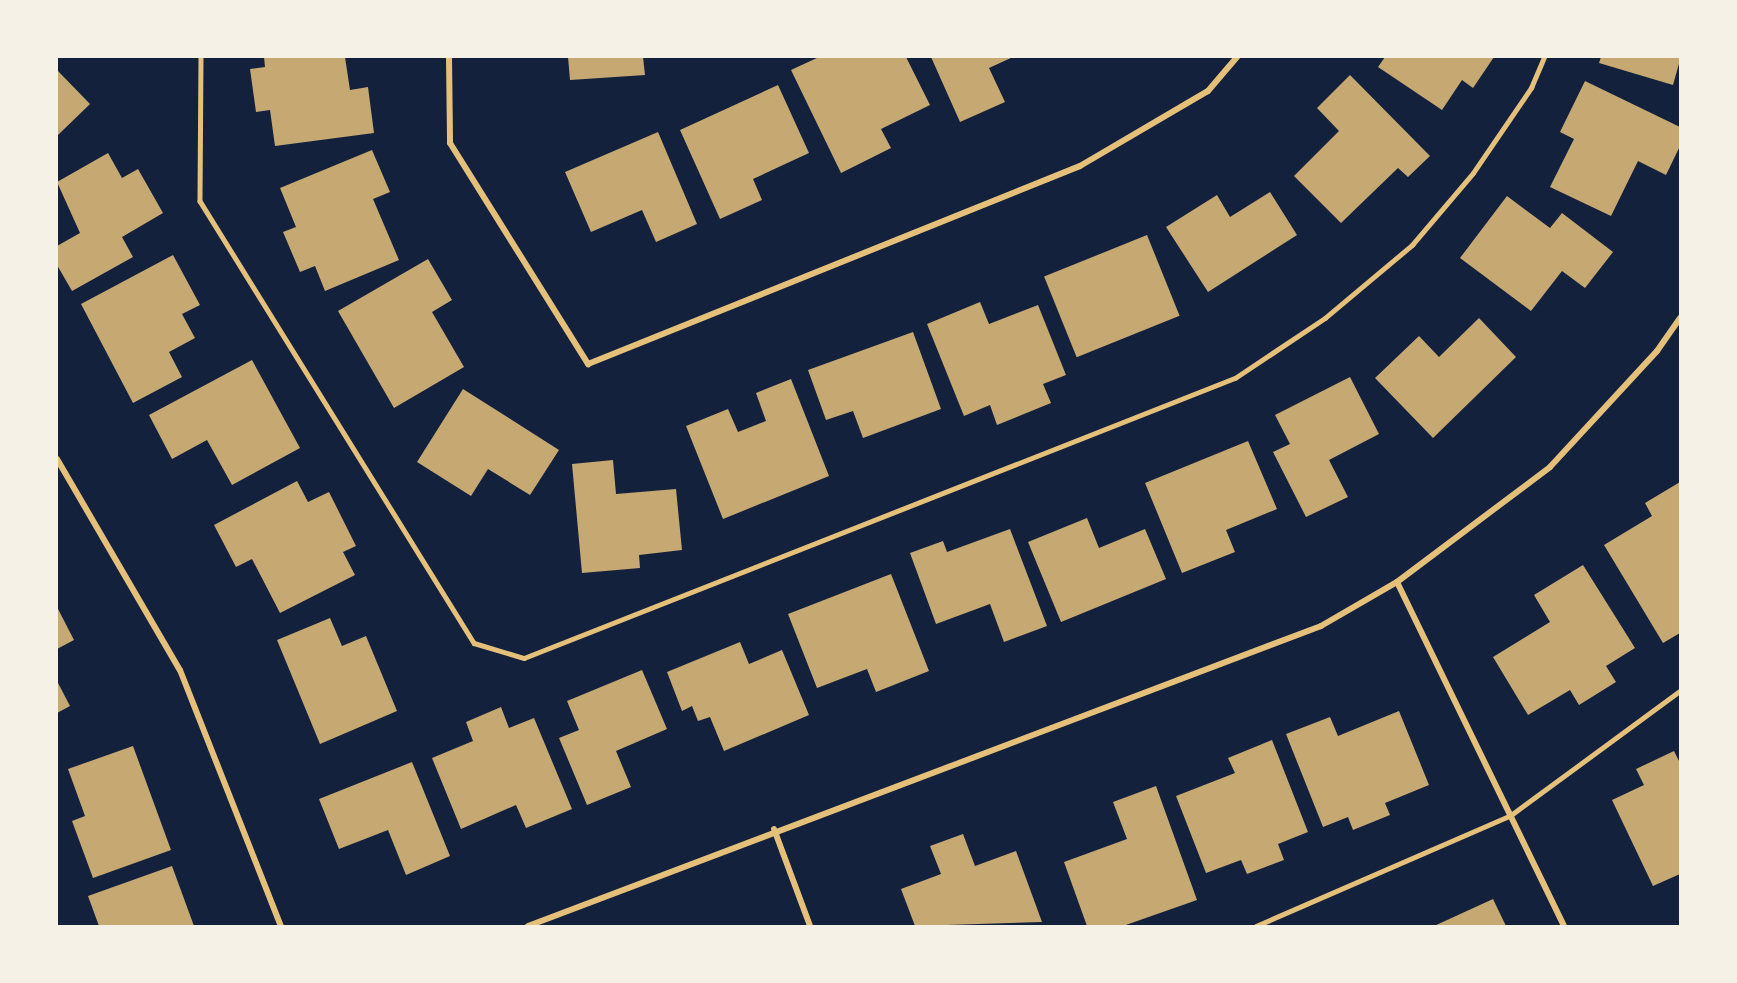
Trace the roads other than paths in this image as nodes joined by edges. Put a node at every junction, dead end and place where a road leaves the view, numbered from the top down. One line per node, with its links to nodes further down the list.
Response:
1 (201, 57): 4 (lane)
2 (448, 57): 3 (street)
3 (1237, 57)
4 (1544, 57)
5 (1680, 318): 7 (street)
6 (57, 459): 12 (street)
7 (1397, 582): 9 (street); 10 (street)
8 (1680, 691): 9 (lane)
9 (1511, 815): 15 (lane); 16 (street)
10 (774, 830): 11 (street); 14 (street)
11 (547, 922): 13 (street)
12 (281, 926)
13 (528, 926)
14 (810, 926)
15 (1256, 926)
16 (1564, 926)

